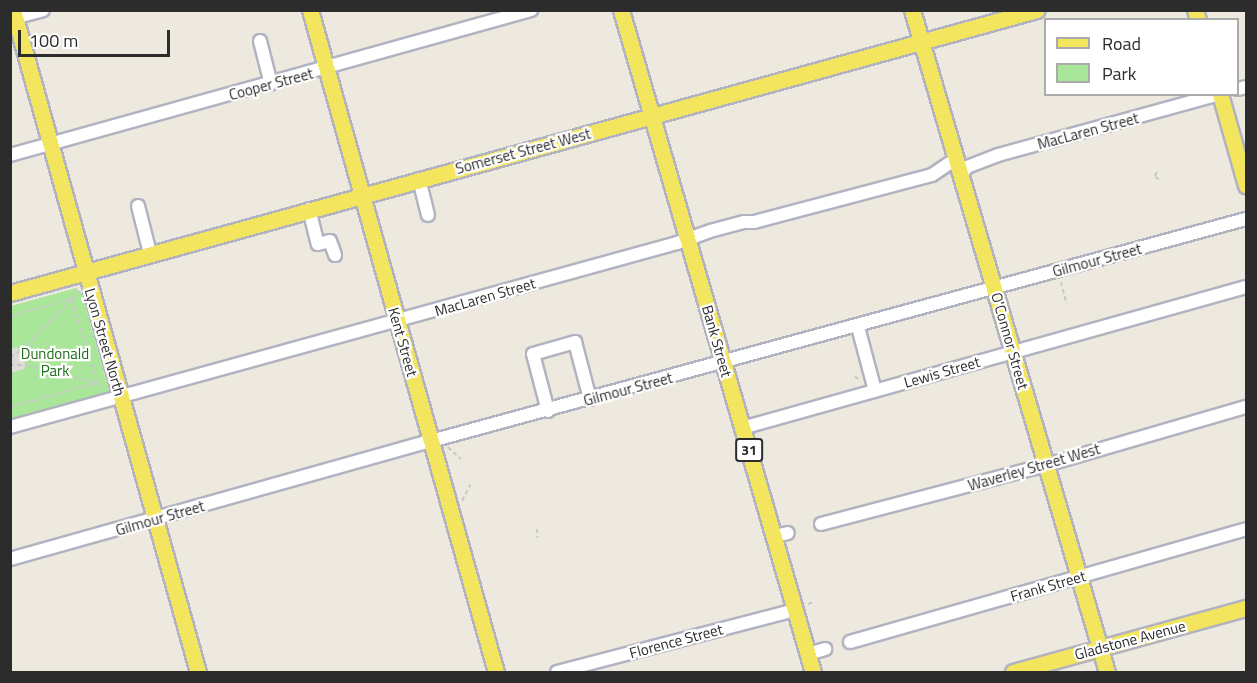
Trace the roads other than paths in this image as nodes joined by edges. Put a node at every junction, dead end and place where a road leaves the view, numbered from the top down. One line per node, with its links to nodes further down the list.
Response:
1 (43, 10): 7 (street)
2 (310, 10): 10 (main road, Kent Street)
3 (531, 10): 10 (street, Cooper Street)
4 (621, 10): 14 (main road, Bank Street / 31)
5 (912, 10): 9 (main road, O'Connor Street)
6 (1037, 10): 9 (main road, Somerset Street West)
7 (13, 16): 15 (main road, Lyon Street North)
8 (260, 41): 11 (street)
9 (922, 42): 14 (main road, Somerset Street West); 17 (main road, O'Connor Street)
10 (325, 69): 11 (street, Cooper Street); 21 (main road, Kent Street)
11 (271, 84): 15 (street, Cooper Street)
12 (1213, 96): 18 (street, MacLaren Street)
13 (1221, 96): 20 (main road)
14 (651, 117): 19 (main road, Somerset Street West); 26 (main road, Bank Street / 31)
15 (49, 144): 16 (street, Cooper Street); 29 (main road, Lyon Street North)
16 (10, 155)
17 (956, 159): 18 (main road, O'Connor Street); 26 (street, MacLaren Street)
18 (961, 175): 30 (main road, O'Connor Street)
19 (419, 179): 21 (main road, Somerset Street West); 24 (street)
20 (1246, 185)
21 (361, 195): 23 (main road, Somerset Street West); 33 (main road, Kent Street)
22 (138, 206): 27 (street)
23 (309, 210): 27 (main road, Somerset Street West); 28 (street)
24 (428, 215)
25 (1246, 219): 30 (street, Gilmour Street)
26 (688, 240): 33 (street, MacLaren Street); 36 (main road, Bank Street / 31)
27 (150, 253): 29 (main road, Somerset Street West)
28 (335, 255)
29 (85, 272): 32 (main road, Somerset Street West); 38 (main road, Lyon Street North)
30 (994, 287): 34 (street, Gilmour Street); 35 (main road, O'Connor Street)
31 (1246, 287): 35 (street, Lewis Street)
32 (10, 293)
33 (397, 321): 38 (street, MacLaren Street); 44 (main road, Kent Street)
34 (858, 327): 36 (street, Gilmour Street); 37 (street)
35 (1013, 351): 37 (street, Lewis Street); 45 (main road, O'Connor Street)
36 (723, 364): 39 (street, Gilmour Street); 43 (main road, Bank Street / 31)
37 (875, 391): 43 (street, Lewis Street)
38 (115, 395): 42 (street, MacLaren Street); 46 (main road, Lyon Street North)
39 (590, 399): 41 (street, Gilmour Street); 41 (street)
40 (1246, 407): 45 (street, Waverley Street West)
41 (548, 411): 44 (street, Gilmour Street)
42 (10, 427)
43 (742, 428): 51 (main road, Bank Street / 31)
44 (431, 441): 46 (street, Gilmour Street); 58 (main road, Kent Street)
45 (1046, 465): 47 (street, Waverley Street West); 50 (main road, O'Connor Street)
46 (154, 520): 49 (street, Gilmour Street); 57 (main road, Lyon Street North)
47 (821, 524)
48 (1246, 529): 50 (street, Frank Street)
49 (10, 560)
50 (1079, 577): 53 (street, Frank Street); 54 (main road, O'Connor Street)
51 (801, 607): 56 (main road, Bank Street / 31); 59 (street, Florence Street)
52 (1246, 608): 54 (main road, Gladstone Avenue)
53 (850, 642)
54 (1100, 648): 61 (main road, Gladstone Avenue); 62 (main road, O'Connor Street)
55 (825, 649): 56 (street)
56 (808, 654): 60 (main road, Bank Street / 31)
57 (198, 672)
58 (496, 672)
59 (557, 672)
60 (813, 672)
61 (1013, 672)
62 (1107, 672)

